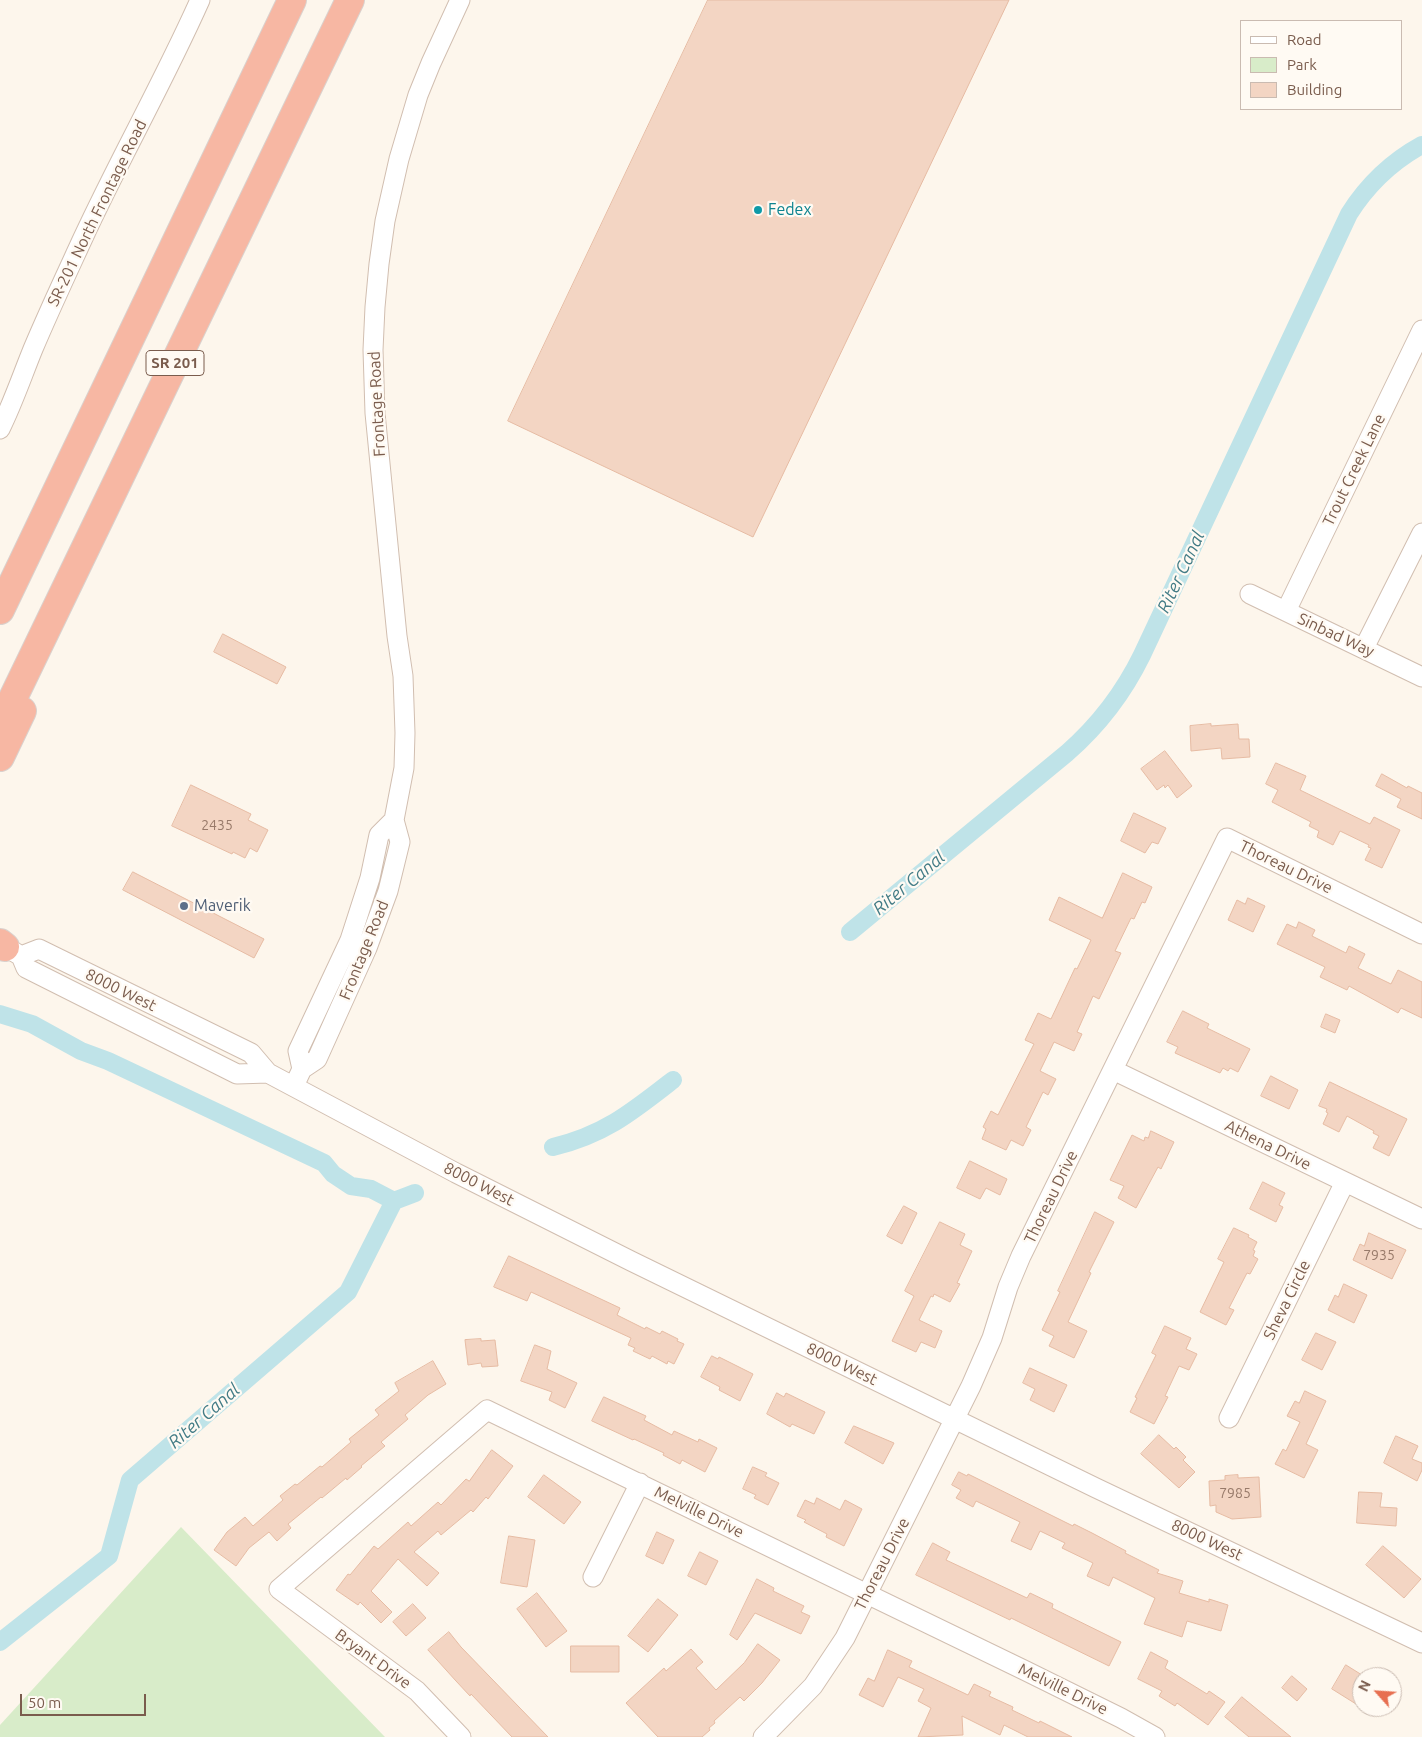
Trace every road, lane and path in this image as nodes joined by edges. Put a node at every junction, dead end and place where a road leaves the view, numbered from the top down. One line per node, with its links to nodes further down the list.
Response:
1 (200, 0): 6 (street, SR-201 North Frontage Road)
2 (292, 0): 10 (highway, SR 201)
3 (350, 0): 8 (highway, SR 201)
4 (460, 0): 19 (street, Frontage Road)
5 (1422, 330): 11 (street, Trout Creek Lane)
6 (0, 429)
7 (1422, 533): 12 (street)
8 (78, 563): 14 (highway, SR 201); 15 (highway)
9 (1250, 594): 11 (street, Sinbad Way)
10 (0, 610)
11 (1286, 611): 12 (street, Sinbad Way)
12 (1364, 648): 13 (street, Sinbad Way)
13 (1422, 677)
14 (0, 725)
15 (0, 757)
16 (1422, 934): 18 (street, Thoreau Drive)
17 (5, 947): 19 (street, 8000 West)
18 (1113, 1070): 20 (street, Athena Drive); 23 (street, Thoreau Drive)
19 (294, 1086): 23 (street, 8000 West)
20 (1345, 1182): 21 (street, Athena Drive); 22 (street, Sheva Circle)
21 (1422, 1219)
22 (1229, 1418)
23 (955, 1419): 27 (street, Thoreau Drive); 28 (street, 8000 West)
24 (640, 1483): 25 (street); 26 (street, Melville Drive); 27 (street, Melville Drive)
25 (593, 1576)
26 (279, 1589): 30 (street, Bryant Drive)
27 (867, 1593): 29 (street, Thoreau Drive); 31 (street, Melville Drive)
28 (1422, 1643)
29 (764, 1736)
30 (461, 1737)
31 (1155, 1737)

